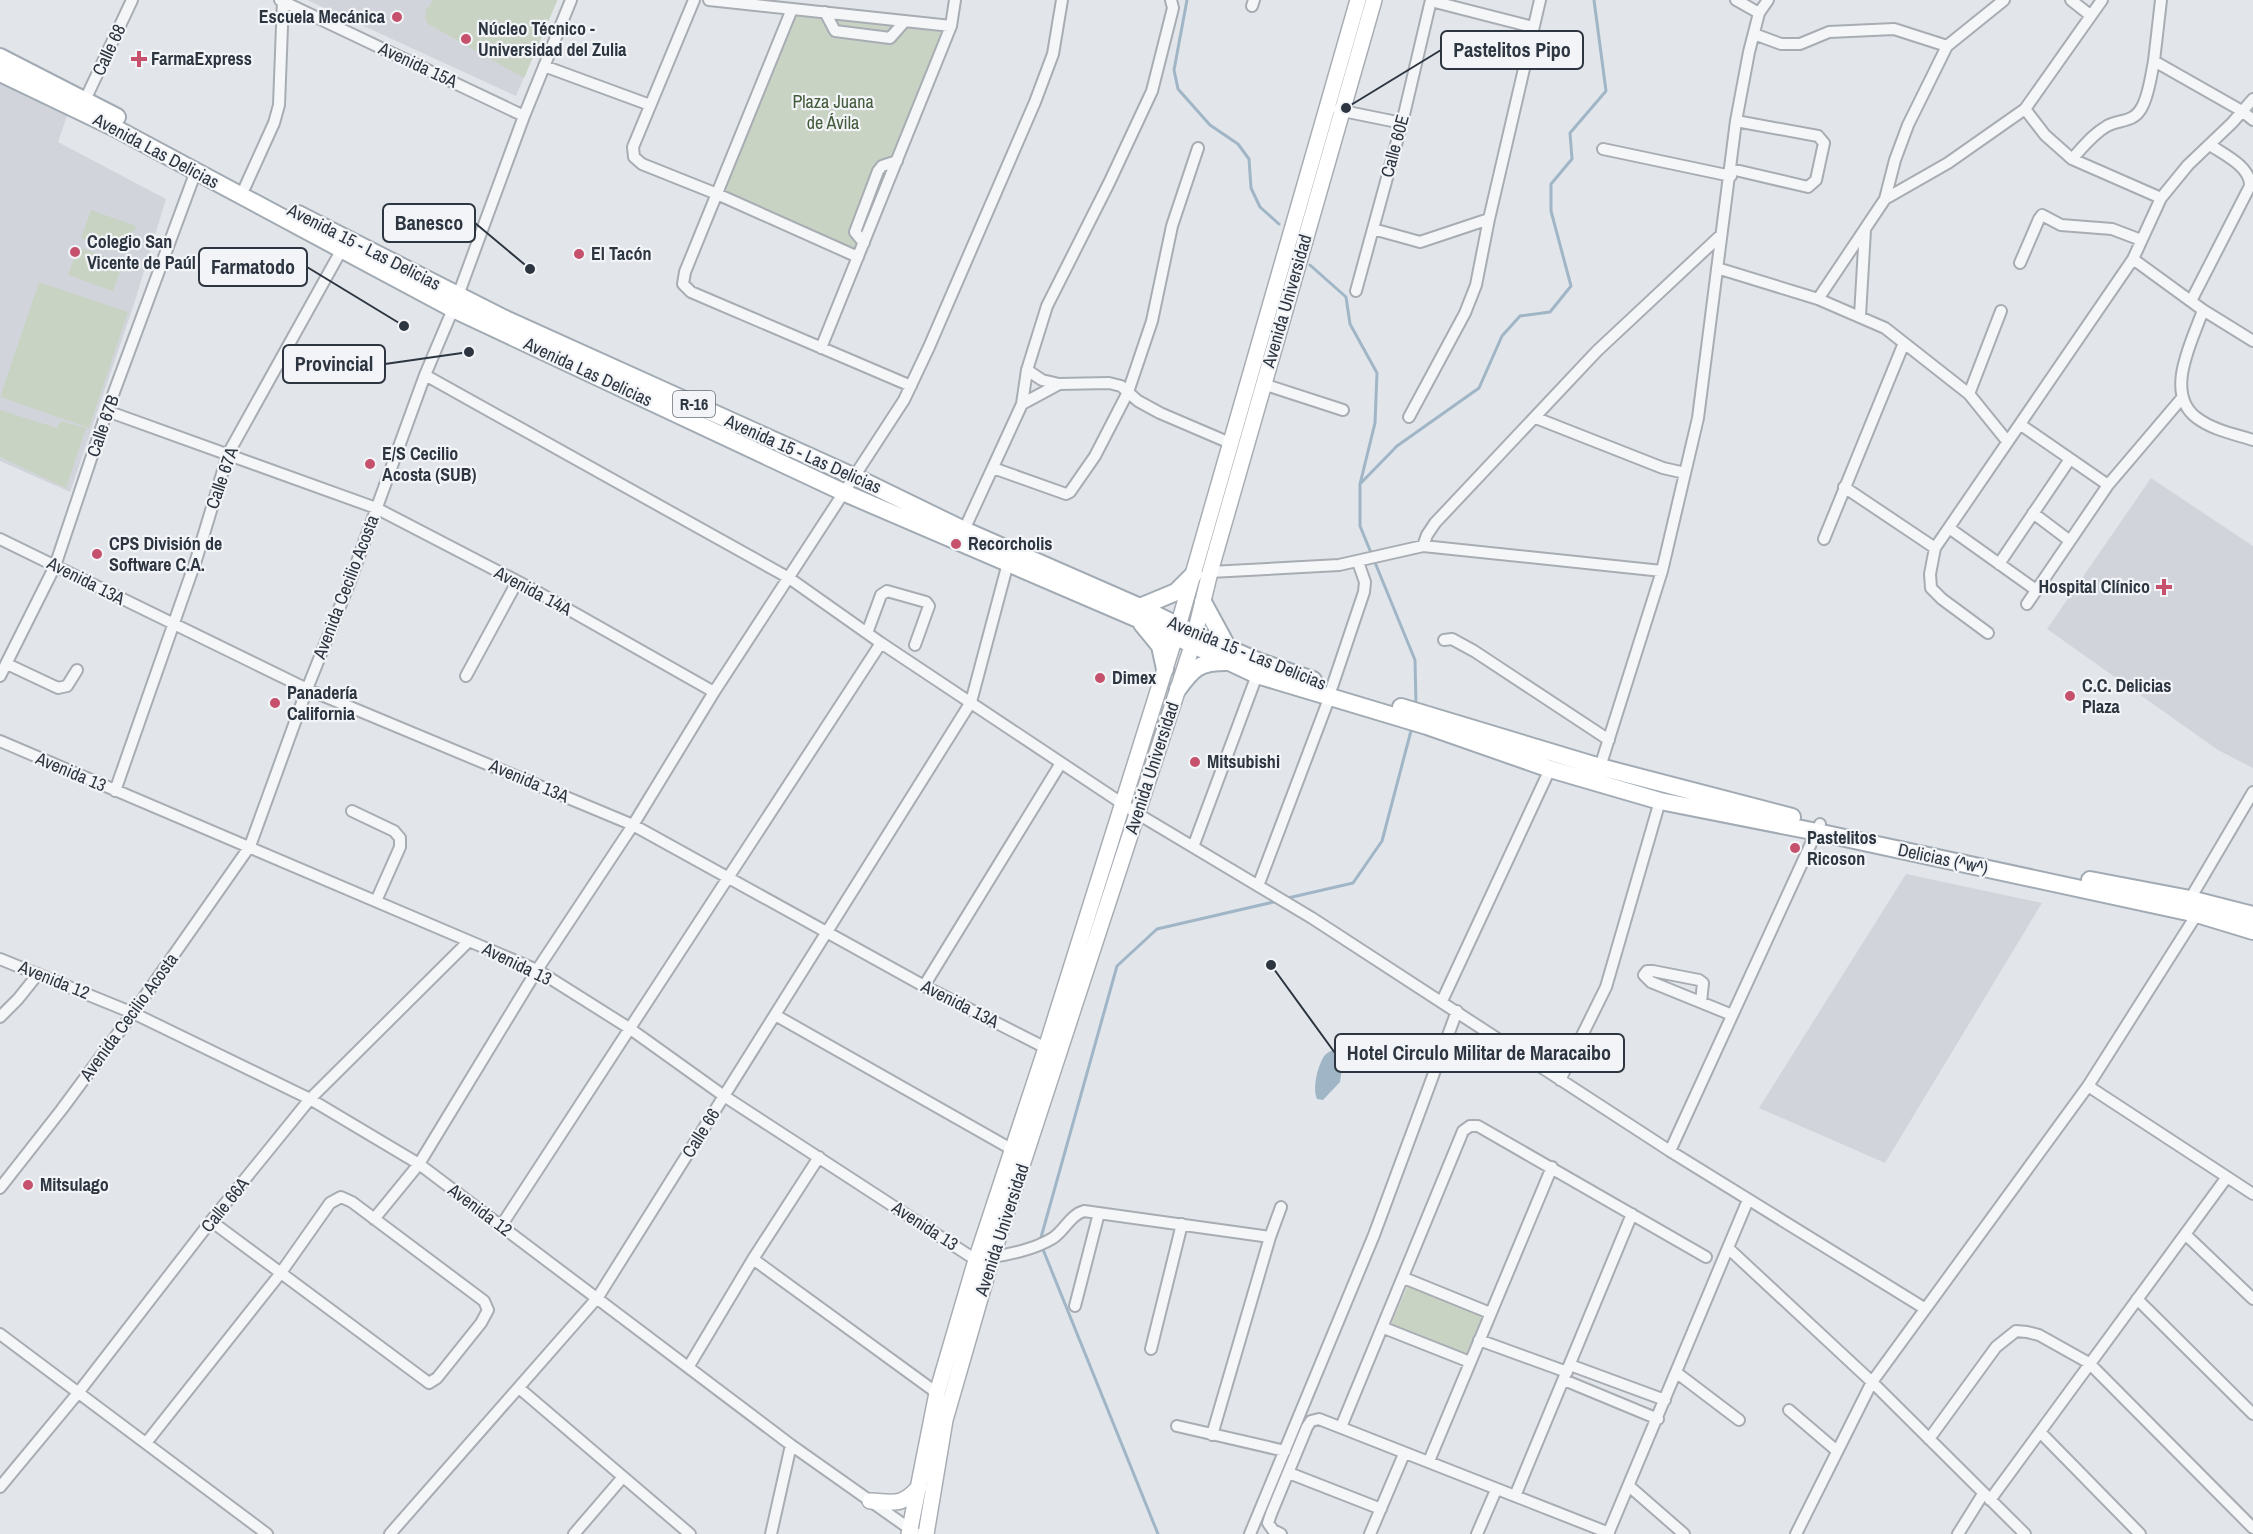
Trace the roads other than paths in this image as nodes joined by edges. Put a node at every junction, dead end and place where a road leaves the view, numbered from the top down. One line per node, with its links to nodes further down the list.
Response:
1 (132, 0): 33 (street, Calle 68)
2 (282, 0): 38 (street, Avenida 15A); 48 (street)
3 (571, 0): 30 (street, Avenida Cecilio Acosta)
4 (693, 0): 34 (street)
5 (710, 0): 19 (street)
6 (955, 0): 24 (street)
7 (1062, 0): 76 (street)
8 (1358, 0): 35 (street, Avenida Universidad)
9 (1374, 0): 35 (street, Avenida Universidad)
10 (1540, 0): 25 (street)
11 (1736, 0): 21 (street)
12 (1768, 0): 21 (street)
13 (2004, 0): 27 (street)
14 (2072, 0): 22 (street)
15 (2102, 0): 22 (street)
16 (2161, 0): 29 (street)
17 (1431, 1): 25 (street); 41 (street, Calle 60E)
18 (1173, 3): 72 (street)
19 (792, 9): 20 (street); 49 (street)
20 (825, 12): 23 (street); 23 (street)
21 (1759, 13): 26 (street)
22 (2090, 15): 36 (street)
23 (905, 21): 24 (street)
24 (951, 26): 58 (street)
25 (1533, 27): 52 (street)
26 (1754, 34): 27 (street); 40 (street)
27 (1947, 46): 51 (street)
28 (0, 57): 33 (main road, Avenida 15 - Las Delicias / R-16)
29 (2154, 61): 37 (street); 45 (street)
30 (544, 66): 34 (street); 38 (street, Avenida Cecilio Acosta)
31 (0, 73): 46 (main road, Avenida Las Delicias / R-16)
32 (2253, 99): 37 (street)
33 (86, 100): 48 (main road, Avenida 15 - Las Delicias / R-16)
34 (650, 105): 49 (street)
35 (1334, 109): 41 (street); 75 (street, Avenida Universidad); 88 (street, Avenida Universidad)
36 (2025, 110): 45 (street); 51 (street)
37 (2242, 111): 39 (street); 42 (street)
38 (524, 116): 64 (street, Avenida Cecilio Acosta)
39 (2253, 120)
40 (1736, 121): 47 (street); 47 (street)
41 (1402, 123): 53 (street, Calle 60E)
42 (2211, 145): 50 (street); 65 (street)
43 (1198, 148): 77 (street)
44 (1603, 149): 47 (street)
45 (2072, 159): 50 (street)
46 (196, 171): 57 (main road, Avenida Las Delicias / R-16); 82 (street, Calle 67B)
47 (1731, 172): 55 (street)
48 (245, 187): 64 (main road, Avenida 15 - Las Delicias / R-16)
49 (717, 194): 58 (street); 71 (street)
50 (2161, 198): 56 (street)
51 (1885, 199): 54 (street)
52 (1489, 219): 53 (street); 83 (street)
53 (1373, 229): 62 (street, Calle 60E)
54 (1864, 230): 63 (street); 68 (street)
55 (1721, 235): 61 (street); 84 (street)
56 (2141, 240): 59 (street); 60 (street)
57 (342, 249): 64 (main road, Avenida Las Delicias / R-16); 89 (street, Calle 67A)
58 (858, 257): 71 (street)
59 (2133, 259): 65 (street); 85 (street)
60 (2020, 263)
61 (1717, 268): 63 (street); 92 (street)
62 (1356, 291)
63 (1818, 299): 68 (street)
64 (455, 301): 73 (street, Avenida Cecilio Acosta); 93 (main road, Avenida 15 - Las Delicias / R-16); 96 (main road, Avenida Las Delicias / R-16)
65 (2191, 301): 66 (street)
66 (2203, 310): 69 (street); 79 (street)
67 (2001, 311): 78 (street)
68 (1860, 316): 70 (street)
69 (2253, 341)
70 (1904, 343): 78 (street); 95 (street)
71 (821, 348): 76 (street)
72 (1027, 370): 74 (street); 80 (street)
73 (425, 375): 97 (street, Avenida Cecilio Acosta); 112 (street)
74 (1059, 384): 77 (street); 80 (street)
75 (1263, 384): 81 (street); 111 (street, Avenida Universidad)
76 (911, 386): 93 (street)
77 (1128, 392): 88 (street); 91 (street)
78 (1968, 394): 87 (street)
79 (2182, 398): 86 (street); 94 (street)
80 (1022, 404): 91 (street)
81 (1343, 410)
82 (107, 411): 89 (street, Avenida 14A); 109 (street, Calle 67B)
83 (1409, 417)
84 (1536, 418): 92 (street); 104 (street)
85 (2021, 425): 87 (street); 90 (street)
86 (2253, 440)
87 (2007, 441): 99 (street)
88 (1230, 443): 111 (street, Avenida Universidad)
89 (228, 454): 97 (street, Avenida 14A); 118 (street, Calle 67A)
90 (2070, 459): 94 (street); 98 (street)
91 (993, 468): 100 (street)
92 (1685, 473): 110 (street)
93 (855, 477): 96 (street); 100 (main road, Avenida 15 - Las Delicias / R-16)
94 (2109, 485): 103 (street)
95 (1844, 487): 102 (street); 105 (street)
96 (845, 493): 107 (main road, Avenida Las Delicias / R-16); 112 (street)
97 (376, 508): 113 (street, Avenida 14A); 133 (street, Avenida Cecilio Acosta)
98 (2033, 513): 103 (street); 108 (street)
99 (1948, 528): 105 (street); 108 (street)
100 (964, 530): 117 (main road, Avenida 15 - Las Delicias / R-16)
101 (0, 539): 109 (street, Avenida 13A)
102 (1824, 539)
103 (2070, 541): 114 (street)
104 (1423, 546): 106 (street); 110 (street)
105 (1935, 548): 121 (street)
106 (1362, 561): 111 (street); 136 (street)
107 (1008, 563): 117 (main road, Avenida Las Delicias / R-16); 137 (street, Calle 66)
108 (1999, 564): 114 (street)
109 (55, 566): 118 (street, Avenida 13A); 127 (street, Calle 67B)
110 (1662, 571): 139 (street)
111 (1202, 573): 115 (street, Avenida Universidad); 117 (main road); 119 (street, Avenida Universidad)
112 (789, 578): 120 (street); 135 (street)
113 (517, 582): 132 (street); 135 (street, Avenida 14A)
114 (2036, 590): 116 (street)
115 (1203, 602): 123 (street, Avenida Universidad); 126 (main road)
116 (2027, 604)
117 (1139, 613): 119 (main road, Avenida Las Delicias / R-16); 128 (main road)
118 (174, 625): 133 (street, Avenida 13A); 144 (street, Calle 67A)
119 (1177, 632): 123 (main road, Avenida Las Delicias / R-16); 128 (street, Avenida Universidad)
120 (867, 633): 124 (street); 125 (street)
121 (1988, 633)
122 (1444, 639): 139 (street)
123 (1193, 640): 126 (main road, Avenida Las Delicias / R-16); 134 (street, Avenida Universidad)
124 (881, 643): 137 (street); 154 (street)
125 (915, 645)
126 (1228, 655): 130 (main road, Avenida Las Delicias / R-16); 134 (main road); 136 (main road, Avenida 15 - Las Delicias / R-16)
127 (6, 664): 129 (street); 131 (street, Calle 67B)
128 (1165, 669): 147 (street, Avenida Universidad)
129 (77, 670)
130 (1257, 675): 136 (main road, Avenida Las Delicias / R-16); 153 (street)
131 (0, 676)
132 (466, 676)
133 (307, 689): 150 (street, Avenida 13A); 152 (street, Avenida Cecilio Acosta)
134 (1178, 689): 149 (street, Avenida Universidad)
135 (714, 692): 150 (street)
136 (1331, 692): 138 (main road, Avenida Las Delicias / R-16); 155 (street)
137 (971, 702): 141 (street); 159 (street, Calle 66)
138 (1429, 721): 142 (main road, Delicias (^w^) / R-16); 143 (main road, Delicias (^w^) / R-16)
139 (1609, 740): 142 (street)
140 (0, 741): 144 (street, Avenida 13)
141 (1061, 763): 147 (street); 165 (street)
142 (1600, 767): 151 (main road, Delicias (^w^) / R-16)
143 (1550, 769): 146 (main road, Delicias (^w^) / R-16); 166 (street)
144 (115, 791): 152 (street, Avenida 13)
145 (2253, 792): 157 (street)
146 (1660, 801): 151 (main road, Delicias (^w^) / R-16); 175 (street)
147 (1124, 803): 149 (street); 174 (street, Avenida Universidad)
148 (352, 811): 156 (street)
149 (1138, 814): 153 (street); 200 (street, Avenida Universidad)
150 (633, 825): 154 (street, Avenida 13A); 163 (street)
151 (1819, 828): 157 (main road, Delicias (^w^) / R-16); 171 (street)
152 (250, 846): 156 (street, Avenida 13); 169 (street, Avenida Cecilio Acosta)
153 (1193, 847): 155 (street)
154 (728, 876): 159 (street, Avenida 13A); 173 (street)
155 (1260, 887): 166 (street)
156 (376, 901): 161 (street, Avenida 13)
157 (2194, 906): 158 (main road, Delicias (^w^) / R-16); 160 (main road, Delicias (^w^) / R-16); 176 (street)
158 (2252, 914)
159 (828, 931): 165 (street, Avenida 13A); 170 (street, Calle 66)
160 (2253, 931)
161 (469, 941): 163 (street, Avenida 13); 178 (street, Calle 66A)
162 (0, 959): 164 (street, Avenida 12)
163 (537, 970): 173 (street, Avenida 13); 182 (street)
164 (38, 974): 169 (street, Avenida 12); 172 (street)
165 (924, 986): 174 (street, Avenida 13A)
166 (1442, 1001): 168 (street)
167 (1701, 1002): 167 (street); 171 (street)
168 (1457, 1011): 175 (street); 234 (street)
169 (133, 1013): 178 (street, Avenida 12); 185 (street, Avenida Cecilio Acosta)
170 (775, 1015): 177 (street, Calle 66); 179 (street)
171 (1732, 1015): 180 (street)
172 (0, 1017)
173 (629, 1028): 177 (street, Avenida 13); 194 (street)
174 (1046, 1048): 179 (street, Avenida Universidad)
175 (1560, 1080): 180 (street)
176 (2088, 1086): 184 (street); 207 (street)
177 (724, 1096): 181 (street, Avenida 13); 203 (street, Calle 66)
178 (310, 1099): 182 (street, Avenida 12); 192 (street, Calle 66A)
179 (1013, 1150): 200 (street, Avenida Universidad)
180 (1670, 1151): 187 (street)
181 (819, 1157): 199 (street); 200 (street, Avenida 13)
182 (419, 1164): 191 (street); 194 (street, Avenida 12)
183 (1552, 1167): 190 (street); 202 (street); 208 (street)
184 (2227, 1177): 186 (street); 195 (street)
185 (0, 1188)
186 (2253, 1194)
187 (1748, 1200): 197 (street); 207 (street)
188 (1281, 1207): 196 (street)
189 (1099, 1213): 193 (street); 200 (street); 206 (street)
190 (1632, 1214): 198 (street); 216 (street)
191 (374, 1219): 201 (street); 201 (street)
192 (211, 1221): 201 (street); 220 (street, Calle 66A)
193 (1182, 1224): 196 (street); 212 (street)
194 (501, 1226): 203 (street, Avenida 12)
195 (2185, 1234): 204 (street); 205 (street)
196 (1270, 1237): 230 (street)
197 (1728, 1248): 217 (street); 218 (street)
198 (1706, 1257)
199 (753, 1259): 215 (street); 221 (street)
200 (984, 1259): 221 (street, Avenida Universidad); 256 (street, Avenida Universidad)
201 (280, 1274): 232 (street)
202 (1404, 1278): 208 (street); 209 (street)
203 (598, 1297): 215 (street, Avenida 12); 219 (street, Calle 66)
204 (2137, 1299): 214 (street); 224 (street)
205 (2253, 1299)
206 (1075, 1306)
207 (1924, 1308): 218 (street)
208 (1490, 1313): 211 (street)
209 (1384, 1328): 213 (street); 228 (street)
210 (0, 1334): 220 (street)
211 (1479, 1340): 213 (street); 216 (street)
212 (1151, 1349)
213 (1470, 1362): 237 (street)
214 (2089, 1363): 229 (street); 231 (street); 248 (street)
215 (688, 1366): 233 (street, Avenida 12)
216 (1567, 1372): 222 (street); 225 (street); 244 (street)
217 (1677, 1373): 222 (street); 226 (street)
218 (1872, 1382): 231 (street); 235 (street)
219 (519, 1388): 239 (street); 252 (street, Calle 66)
220 (78, 1393): 232 (street); 241 (street, Calle 66A)
221 (937, 1393): 242 (street, Avenida Universidad)
222 (1665, 1400): 225 (street)
223 (1789, 1410): 235 (street)
224 (2253, 1414)
225 (1658, 1419): 240 (street)
226 (1739, 1420)
227 (1177, 1426): 230 (street)
228 (1341, 1427): 236 (street); 238 (street)
229 (2040, 1432): 245 (street); 265 (street)
230 (1212, 1435): 234 (street)
231 (1929, 1439): 245 (street)
232 (146, 1443): 251 (street)
233 (791, 1445): 246 (street, Avenida 12); 255 (street)
234 (1285, 1451): 257 (street)
235 (1837, 1451): 262 (street)
236 (1404, 1454): 237 (street); 247 (street)
237 (1429, 1461): 243 (street)
238 (1289, 1473): 247 (street); 258 (street)
239 (623, 1477): 253 (street); 254 (street)
240 (1629, 1486): 250 (street); 261 (street)
241 (0, 1487)
242 (919, 1487): 246 (street); 249 (street, Avenida Universidad)
243 (1496, 1490): 244 (street); 260 (street)
244 (1515, 1496): 250 (street)
245 (1987, 1497): 263 (street); 264 (street)
246 (870, 1501): 249 (street, Avenida 12)
247 (1382, 1509): 259 (street)
248 (2253, 1528)
249 (912, 1532)
250 (1609, 1533)
251 (267, 1534)
252 (390, 1534)
253 (574, 1534)
254 (690, 1534)
255 (771, 1534)
256 (926, 1534)
257 (1250, 1534)
258 (1281, 1534)
259 (1370, 1534)
260 (1477, 1534)
261 (1684, 1534)
262 (1796, 1534)
263 (1958, 1534)
264 (2025, 1534)
265 (2140, 1534)

